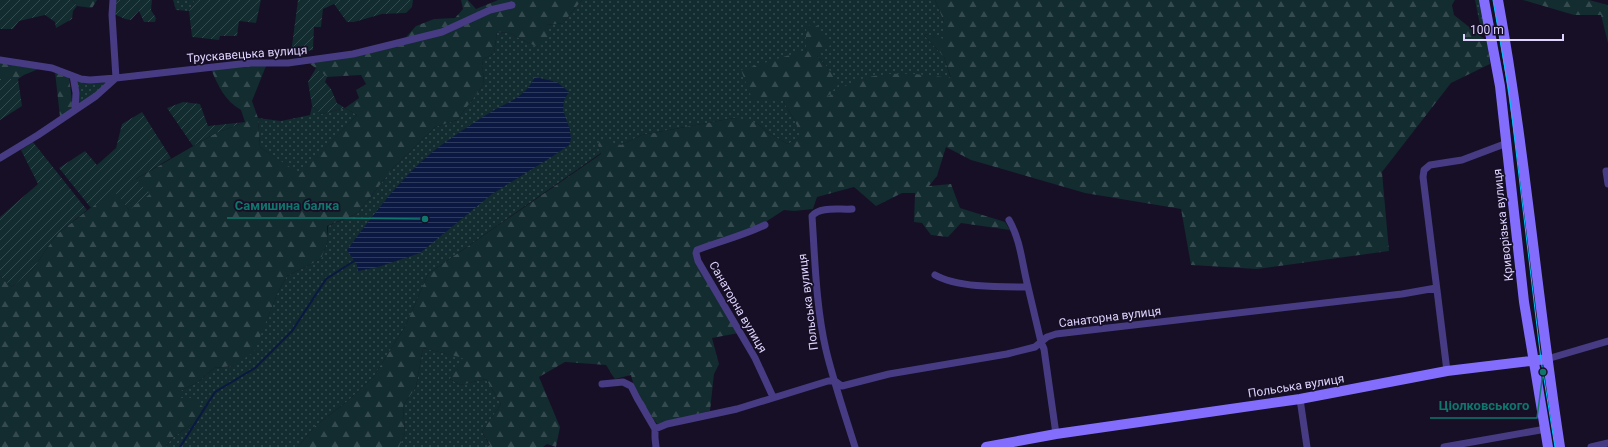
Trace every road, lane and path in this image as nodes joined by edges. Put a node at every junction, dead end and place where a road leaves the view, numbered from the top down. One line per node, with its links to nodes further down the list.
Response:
1 (113, 0): 7 (street)
2 (1484, 0): 9 (main road, Криворізька вулиця)
3 (1498, 0): 21 (main road)
4 (512, 5): 7 (street, Трускавецька вулиця)
5 (0, 60): 6 (street, Трускавецька вулиця)
6 (73, 76): 7 (street, Трускавецька вулиця); 8 (street)
7 (116, 78): 8 (street)
8 (75, 110): 10 (street)
9 (1507, 142): 18 (street); 22 (main road, Криворізька вулиця)
10 (0, 158)
11 (1608, 170): 12 (street)
12 (1608, 184)
13 (852, 210): 24 (street, Польська вулиця)
14 (1009, 220): 17 (street)
15 (765, 225): 26 (street, Санаторна вулиця)
16 (935, 274): 17 (street)
17 (1028, 287): 20 (street)
18 (1436, 288): 20 (street, Санаторна вулиця); 23 (street)
19 (1608, 341): 21 (street, Польська вулиця)
20 (1041, 342): 24 (street, Санаторна вулиця); 30 (street)
21 (1546, 359): 22 (main road, Польська вулиця); 39 (main road)
22 (1533, 362): 23 (main road, Польська вулиця); 29 (main road, Криворізька вулиця)
23 (1447, 372): 27 (main road, Польська вулиця)
24 (835, 381): 26 (street, Санаторна вулиця); 34 (street, Польська вулиця)
25 (602, 384): 28 (street)
26 (773, 397): 28 (street, Санаторна вулиця)
27 (1300, 399): 30 (main road, Польська вулиця); 36 (street)
28 (655, 428): 33 (street)
29 (1546, 429): 32 (street); 38 (main road, Криворізька вулиця)
30 (1056, 434): 35 (main road, Польська вулиця)
31 (1608, 443): 40 (street)
32 (1469, 445): 37 (street)
33 (656, 447)
34 (855, 447)
35 (986, 447)
36 (1307, 447)
37 (1444, 447)
38 (1548, 447)
39 (1560, 447)
40 (1591, 447)

